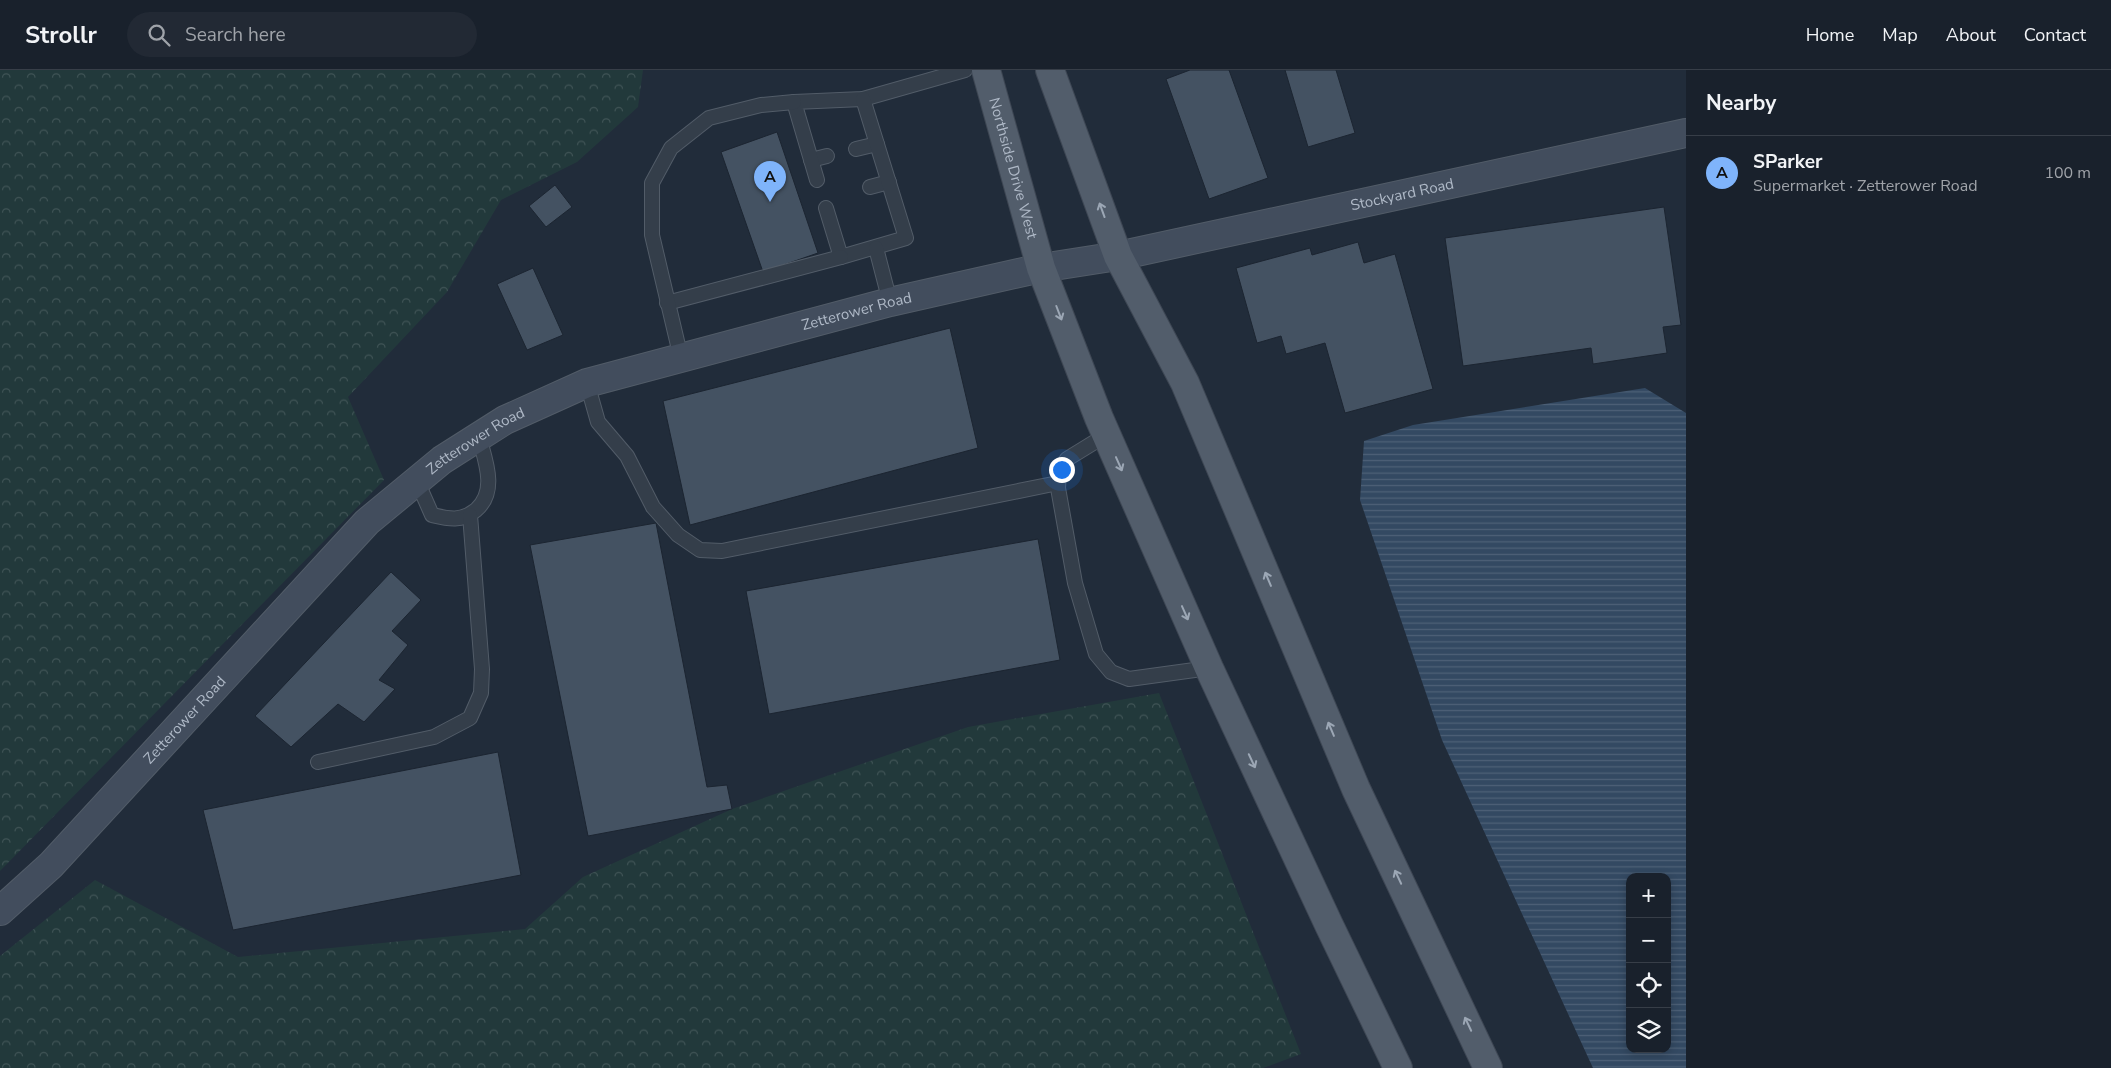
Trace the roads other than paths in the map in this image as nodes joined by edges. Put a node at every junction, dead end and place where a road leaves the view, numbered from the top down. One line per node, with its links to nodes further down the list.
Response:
1 (965, 70): 4 (lane)
2 (986, 70): 18 (main road, Northside Drive West)
3 (1050, 70): 16 (main road, one-way to 3)
4 (863, 99): 5 (lane); 7 (lane)
5 (794, 102): 10 (lane); 20 (lane)
6 (1686, 133): 16 (street, Stockyard Road)
7 (877, 144): 8 (lane); 12 (lane)
8 (856, 149)
9 (828, 156): 10 (lane)
10 (811, 160): 11 (lane)
11 (818, 180)
12 (889, 182): 13 (lane); 15 (lane)
13 (870, 187)
14 (826, 208): 17 (lane)
15 (876, 248): 17 (lane); 19 (lane)
16 (1118, 256): 18 (street, Zetterower Road); 32 (main road, one-way to 16)
17 (841, 257): 20 (lane)
18 (1040, 268): 19 (street, Zetterower Road); 23 (main road, Northside Drive West, one-way to 23)
19 (890, 302): 21 (street, Zetterower Road)
20 (667, 303): 21 (lane)
21 (681, 358): 22 (street, Zetterower Road)
22 (587, 383): 24 (street, Zetterower Road); 26 (lane)
23 (1106, 435): 26 (lane); 28 (main road, Northside Drive West, one-way to 28)
24 (479, 437): 25 (street, Zetterower Road); 27 (lane)
25 (417, 480): 27 (lane); 30 (street, Zetterower Road)
26 (1058, 483): 28 (lane)
27 (470, 515): 29 (lane)
28 (1209, 668): 31 (main road, Northside Drive West, one-way to 31)
29 (318, 762)
30 (0, 911)
31 (1398, 1068)
32 (1488, 1068)

